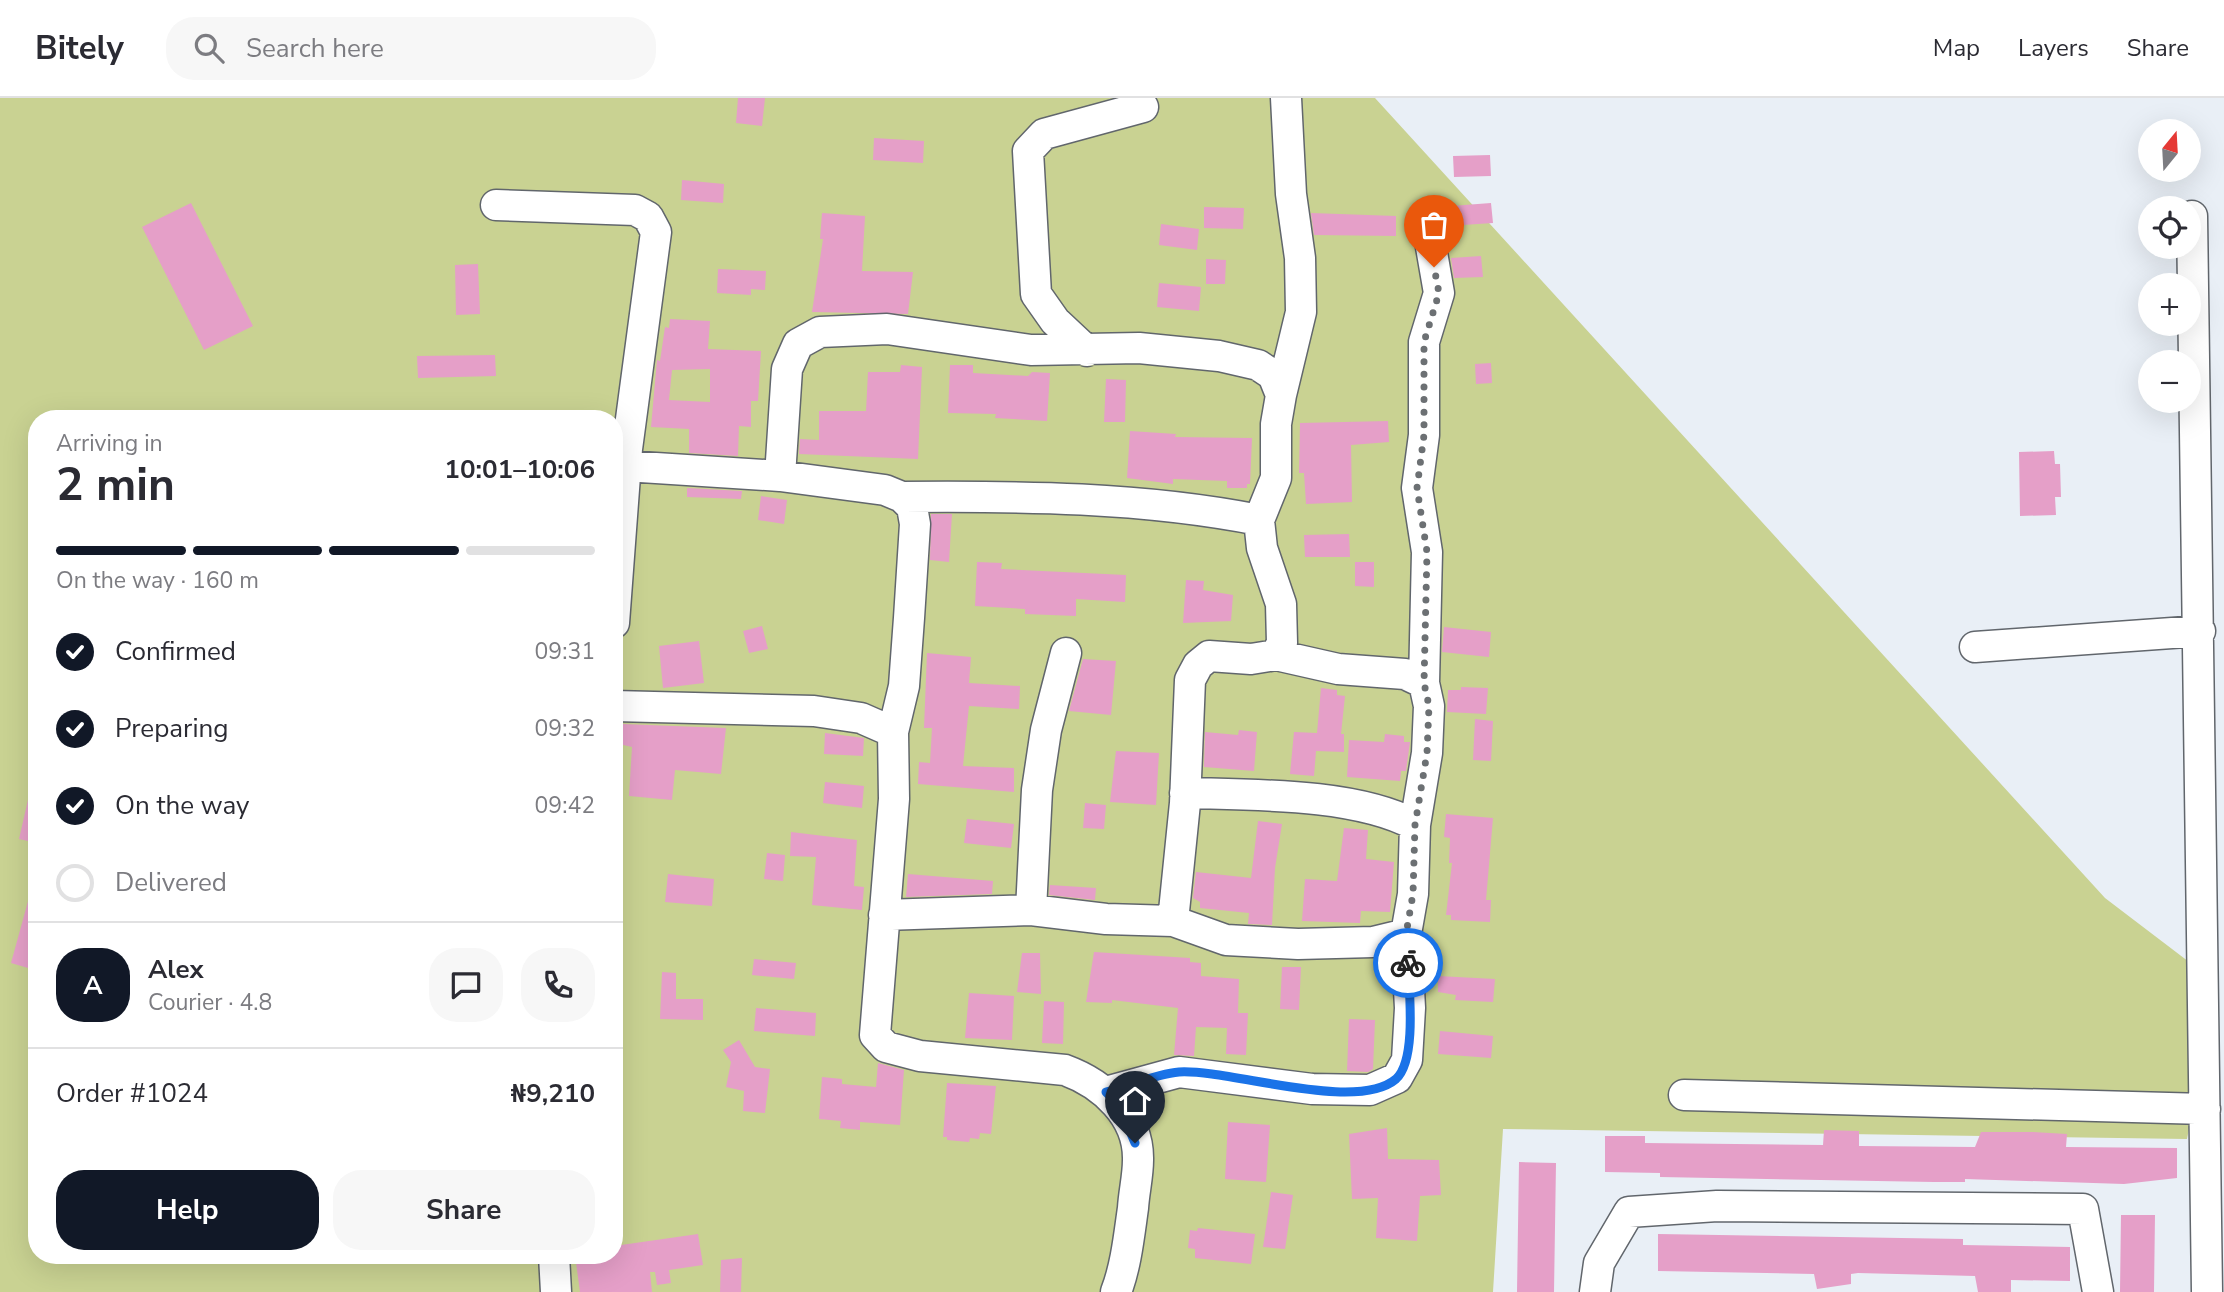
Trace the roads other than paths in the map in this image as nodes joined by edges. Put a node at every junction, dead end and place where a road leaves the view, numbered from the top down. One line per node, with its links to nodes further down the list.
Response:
1 (1286, 98): 7 (street)
2 (1143, 107): 6 (street)
3 (496, 205): 8 (street)
4 (1430, 241): 17 (street)
5 (2193, 259): 13 (street)
6 (1087, 351): 7 (street); 10 (street)
7 (1281, 395): 12 (street)
8 (623, 448)
9 (623, 455): 10 (street)
10 (780, 476): 11 (street)
11 (902, 496): 12 (street); 19 (street)
12 (1259, 520): 16 (street)
13 (2200, 631): 14 (street); 28 (street)
14 (1975, 647)
15 (1066, 653): 22 (street)
16 (1276, 655): 17 (street); 20 (street)
17 (1424, 683): 21 (street)
18 (623, 706): 19 (street)
19 (893, 732): 23 (street)
20 (1185, 793): 21 (street); 24 (street)
21 (1415, 825): 25 (street)
22 (1031, 910): 23 (street); 24 (street)
23 (884, 915): 26 (street)
24 (1173, 921): 25 (street)
25 (1406, 934): 26 (street)
26 (1106, 1092): 31 (street)
27 (1684, 1095): 28 (street)
28 (2205, 1109): 34 (street)
29 (554, 1264): 30 (street)
30 (556, 1292)
31 (1116, 1292)
32 (1595, 1292): 33 (street)
33 (2098, 1292)
34 (2207, 1292)

